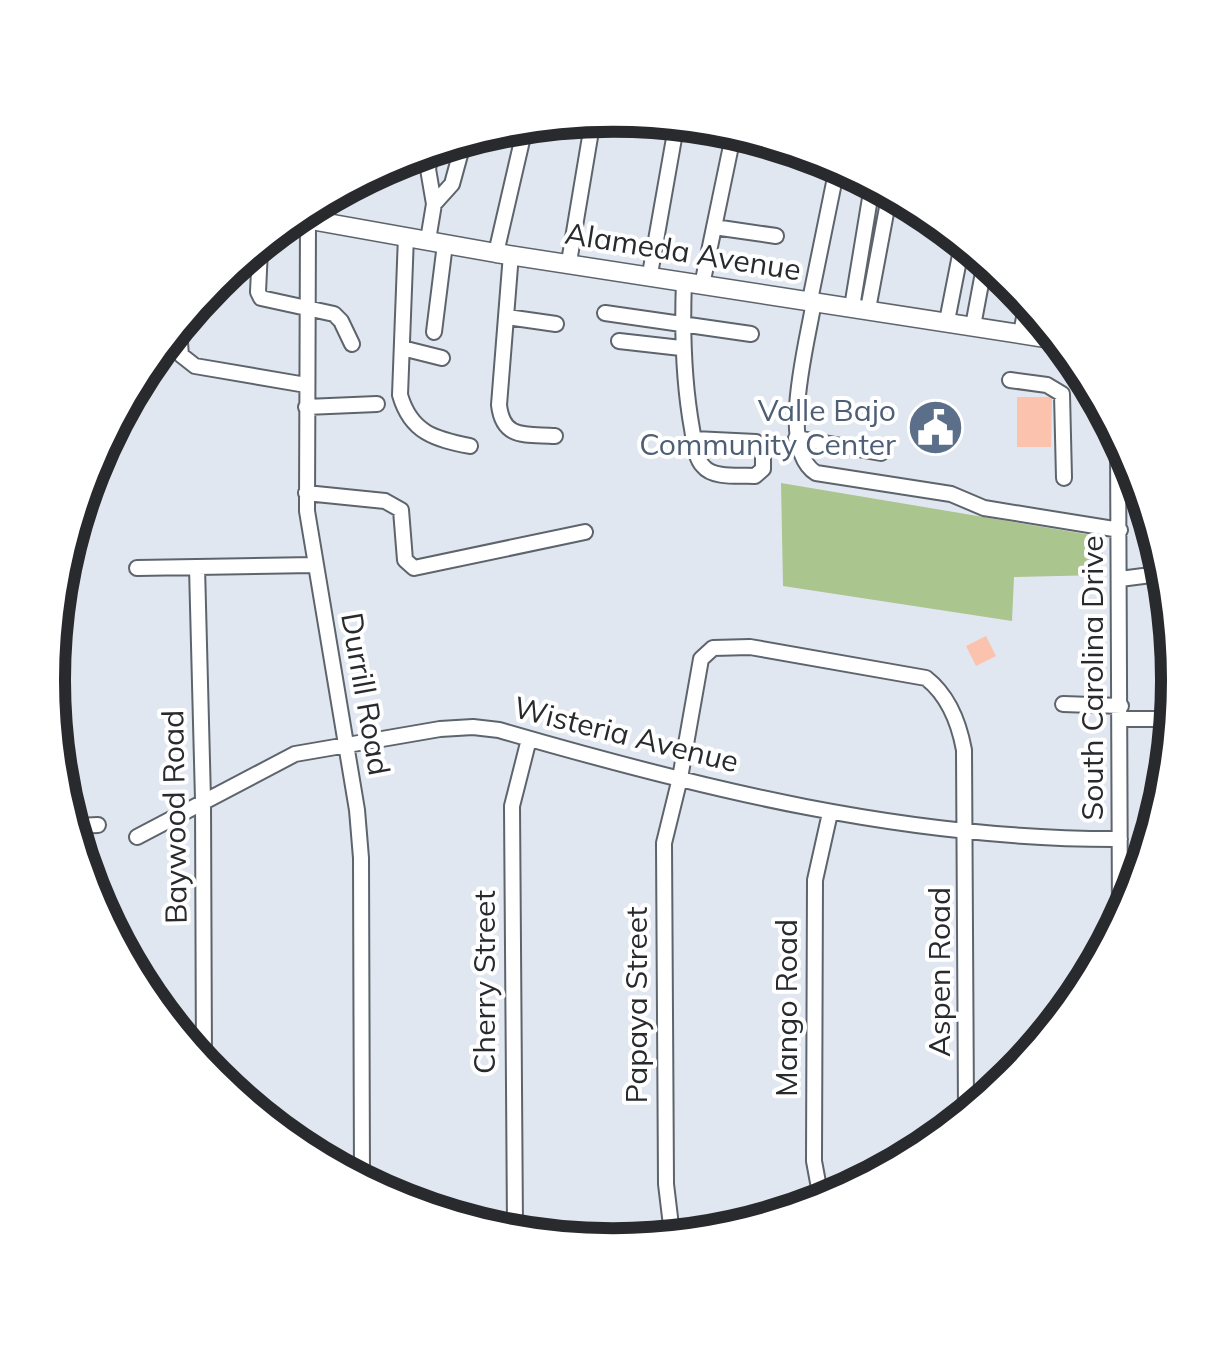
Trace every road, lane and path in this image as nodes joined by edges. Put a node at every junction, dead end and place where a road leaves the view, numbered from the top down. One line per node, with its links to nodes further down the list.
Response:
1 (591, 133): 20 (street)
2 (674, 136): 21 (street)
3 (523, 140): 17 (street)
4 (731, 146): 13 (street)
5 (460, 154): 9 (street)
6 (429, 164): 9 (street)
7 (835, 180): 24 (street)
8 (871, 197): 25 (street)
9 (434, 204): 16 (street)
10 (887, 205): 25 (street)
11 (315, 220): 14 (main road, Alameda Avenue)
12 (307, 225): 26 (street, Durrill Road)
13 (714, 227): 15 (street); 23 (street)
14 (406, 236): 16 (main road, Alameda Avenue); 41 (street)
15 (776, 236)
16 (437, 242): 17 (main road, Alameda Avenue); 34 (street)
17 (503, 254): 20 (main road, Alameda Avenue); 29 (street)
18 (960, 255): 30 (street)
19 (259, 262): 26 (street)
20 (570, 262): 21 (main road, Alameda Avenue)
21 (650, 274): 23 (main road, Alameda Avenue)
22 (982, 276): 33 (street)
23 (693, 283): 24 (main road, Alameda Avenue); 32 (street)
24 (812, 301): 25 (main road, Alameda Avenue); 50 (street)
25 (860, 308): 30 (main road, Alameda Avenue)
26 (308, 310): 40 (street); 45 (street, Durrill Road)
27 (605, 313): 32 (street)
28 (1024, 317): 35 (street)
29 (507, 318): 31 (street); 48 (street)
30 (947, 322): 33 (main road, Alameda Avenue)
31 (556, 324)
32 (682, 324): 36 (street); 42 (street)
33 (973, 326): 35 (main road, Alameda Avenue)
34 (434, 332)
35 (1020, 333): 37 (main road, Alameda Avenue)
36 (750, 334)
37 (1040, 337)
38 (619, 341): 42 (street)
39 (180, 344): 45 (street)
40 (352, 344)
41 (402, 348): 43 (street); 51 (street)
42 (681, 348): 49 (street)
43 (442, 358)
44 (1010, 380): 54 (street)
45 (306, 384): 47 (street, Durrill Road)
46 (377, 404): 47 (street)
47 (306, 408): 55 (street, Durrill Road)
48 (555, 436)
49 (694, 438): 49 (street)
50 (796, 438): 52 (street); 56 (street)
51 (470, 446)
52 (881, 452)
53 (1119, 470): 56 (street, South Carolina Drive)
54 (1064, 478)
55 (306, 493): 57 (street); 58 (street, Durrill Road)
56 (1120, 530): 62 (street, South Carolina Drive)
57 (585, 532)
58 (314, 565): 59 (street); 67 (street, Durrill Road)
59 (197, 567): 60 (street); 69 (street, Baywood Road)
60 (137, 568)
61 (1150, 575): 62 (street)
62 (1120, 579): 64 (street, South Carolina Drive)
63 (1064, 704): 64 (street)
64 (1121, 712): 65 (street); 75 (street, South Carolina Drive)
65 (1160, 717)
66 (529, 739): 67 (street, Wisteria Avenue); 68 (street, Wisteria Avenue); 81 (street, Cherry Street)
67 (346, 744): 69 (street, Wisteria Avenue); 79 (street, Durrill Road)
68 (680, 778): 70 (street, Wisteria Avenue); 73 (street, Papaya Street); 82 (street, Papaya Street)
69 (203, 800): 74 (street, Wisteria Avenue); 77 (street, Baywood Road)
70 (830, 812): 73 (street, Wisteria Avenue); 80 (street, Mango Road)
71 (98, 824): 72 (street)
72 (85, 825)
73 (967, 832): 75 (street, Wisteria Avenue); 78 (street, Aspen Road)
74 (137, 837)
75 (1120, 839): 76 (street, South Carolina Drive)
76 (1120, 887)
77 (204, 1044)
78 (966, 1099)
79 (362, 1166)
80 (819, 1188)
81 (515, 1219)
82 (671, 1225)

